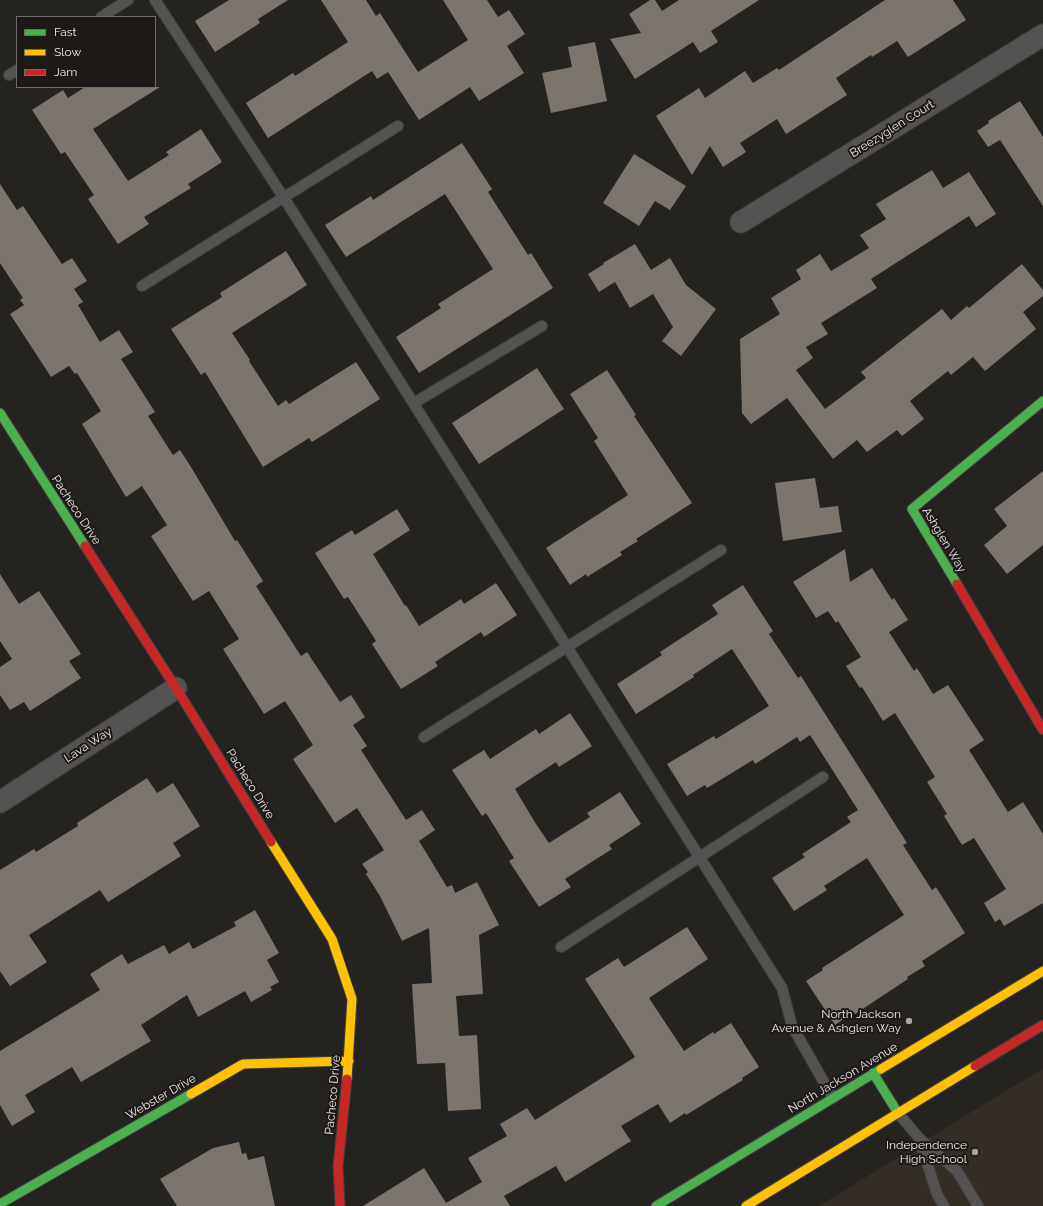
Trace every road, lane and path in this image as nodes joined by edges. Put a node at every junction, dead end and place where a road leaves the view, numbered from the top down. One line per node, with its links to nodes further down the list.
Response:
1 (128, 0): 3 (lane)
2 (155, 0): 6 (lane)
3 (103, 16)
4 (1043, 35): 7 (street, Breezyglen Court)
5 (398, 126): 6 (lane)
6 (284, 198): 8 (lane); 11 (lane)
7 (741, 222)
8 (142, 286)
9 (542, 326): 11 (lane)
10 (1043, 400): 16 (street, Ashglen Way)
11 (414, 403): 14 (lane)
12 (0, 413): 15 (street, Pacheco Drive)
13 (721, 550): 14 (lane)
14 (568, 647): 17 (lane); 20 (lane)
15 (176, 688): 19 (street, Lava Way); 24 (street, Pacheco Drive)
16 (1043, 730)
17 (424, 737)
18 (823, 777): 20 (lane)
19 (0, 802)
20 (700, 856): 21 (lane); 26 (lane)
21 (561, 947)
22 (1043, 971): 25 (street, North Jackson Avenue)
23 (1043, 1025): 27 (street)
24 (349, 1061): 29 (street, Webster Drive); 30 (street, Pacheco Drive)
25 (874, 1073): 26 (street, North Jackson Avenue); 27 (street)
26 (833, 1098): 31 (street, North Jackson Avenue)
27 (898, 1113): 28 (lane); 32 (street)
28 (919, 1138): 33 (lane); 34 (lane)
29 (0, 1204)
30 (340, 1206)
31 (656, 1206)
32 (746, 1206)
33 (944, 1206)
34 (978, 1206)

